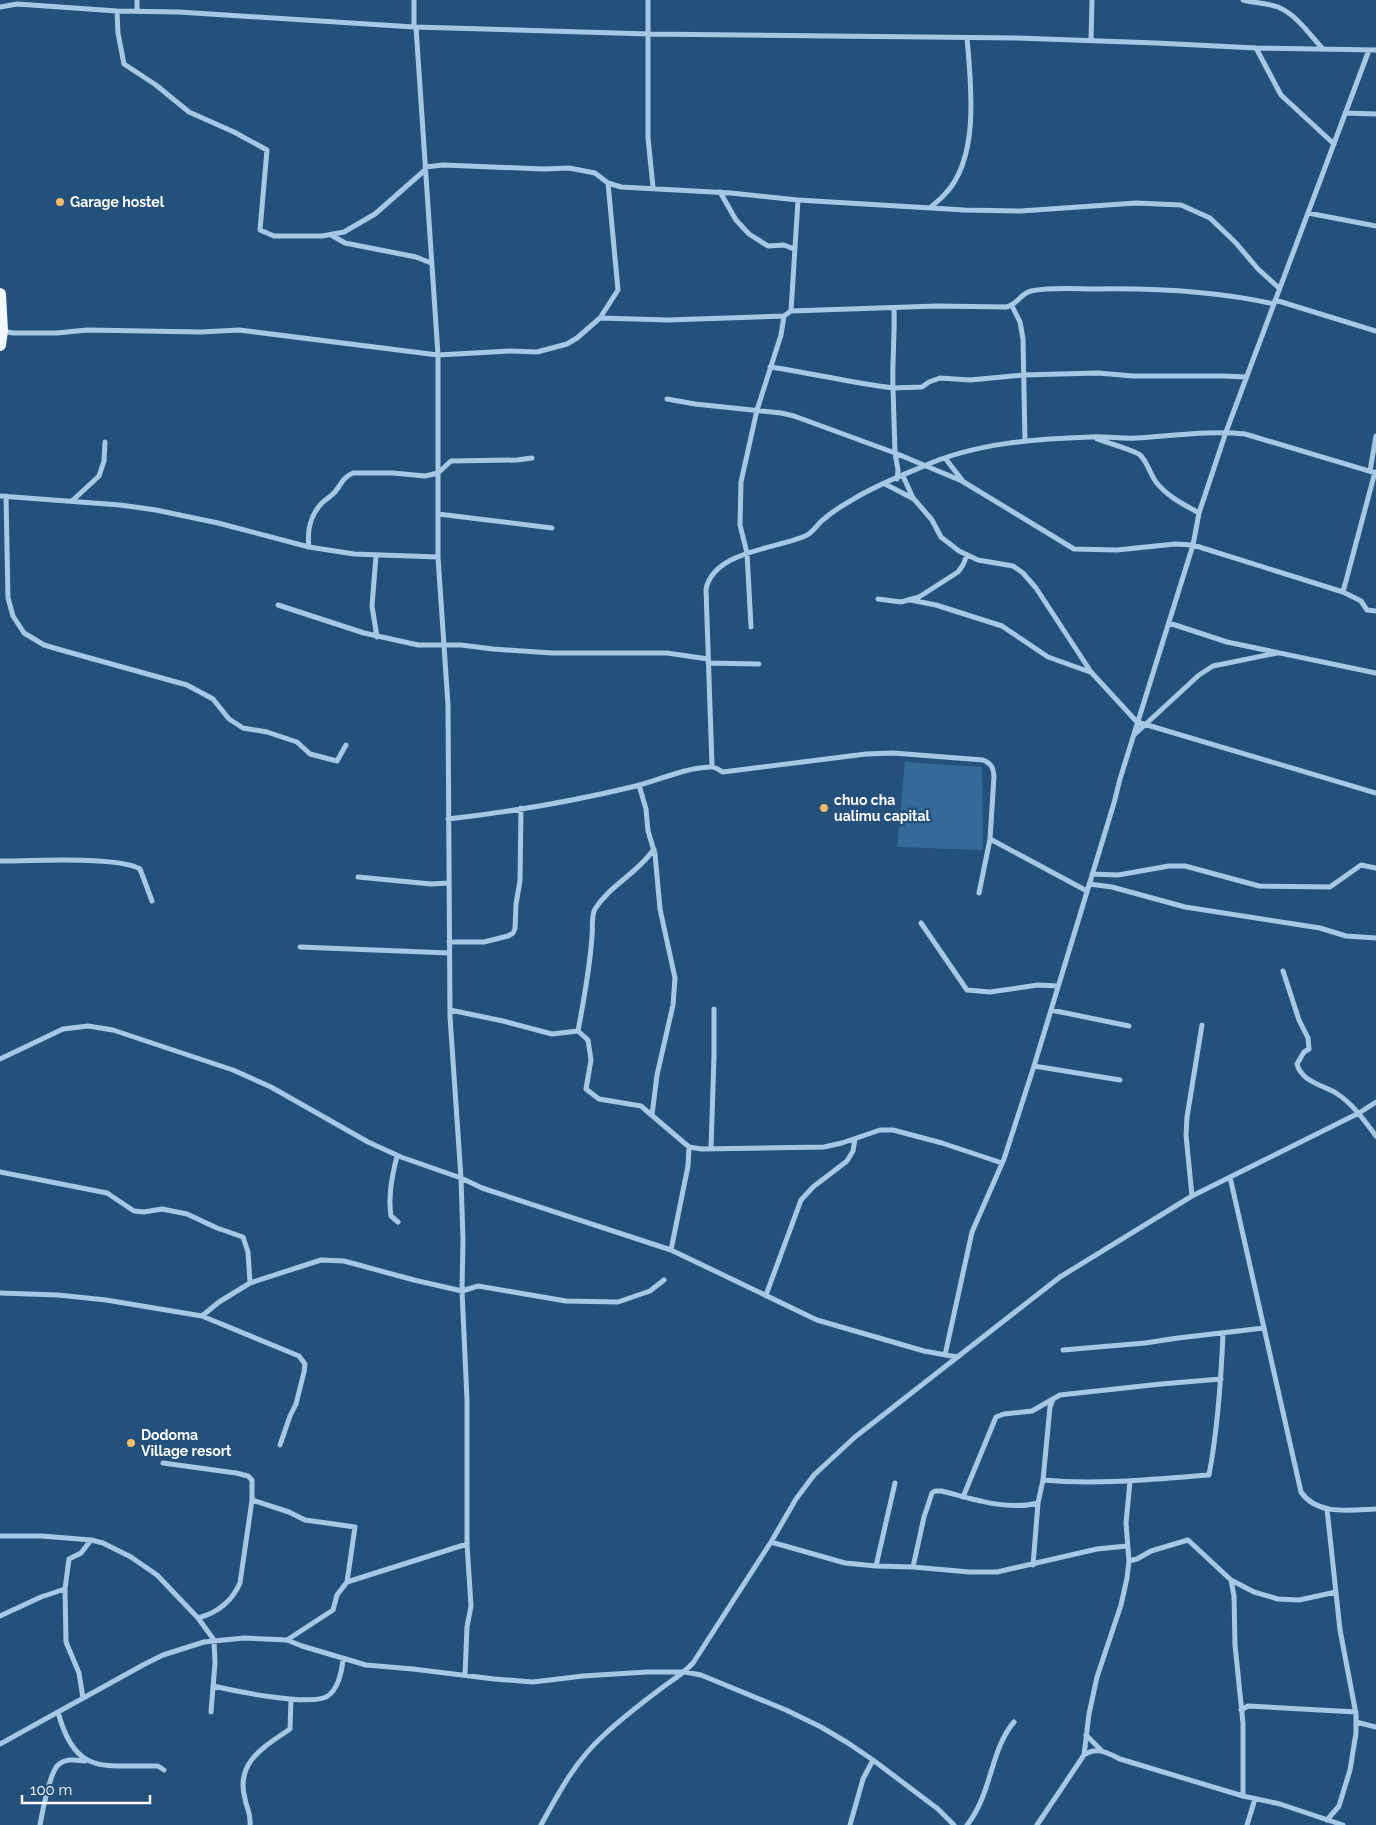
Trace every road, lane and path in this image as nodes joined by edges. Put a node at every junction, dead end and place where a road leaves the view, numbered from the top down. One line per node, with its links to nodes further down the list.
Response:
1 (137, 0): 8 (street)
2 (414, 0): 9 (street)
3 (648, 0): 10 (street)
4 (1092, 0): 12 (street)
5 (1243, 0): 14 (street)
6 (0, 7): 7 (street)
7 (117, 11): 8 (street); 28 (street)
8 (137, 11): 9 (street)
9 (415, 27): 10 (street); 20 (street)
10 (649, 34): 11 (street); 22 (street)
11 (967, 38): 12 (street); 25 (street)
12 (1091, 40): 13 (street)
13 (1256, 48): 14 (street); 19 (street)
14 (1322, 48): 15 (street)
15 (1369, 50): 16 (street); 17 (street)
16 (1376, 50)
17 (1345, 113): 18 (street); 19 (street)
18 (1376, 114)
19 (1334, 144): 26 (street)
20 (425, 169): 21 (street); 28 (street); 30 (street)
21 (608, 183): 22 (street); 38 (street)
22 (653, 187): 23 (street)
23 (720, 192): 24 (street); 29 (street)
24 (798, 200): 25 (street); 29 (street)
25 (931, 207): 31 (street)
26 (1308, 213): 27 (street); 31 (street)
27 (1376, 226)
28 (331, 234): 30 (street)
29 (794, 249): 36 (street)
30 (431, 263): 42 (street)
31 (1279, 288): 33 (street)
32 (0, 294): 39 (highway)
33 (1275, 302): 34 (street); 40 (street); 45 (street)
34 (1012, 306): 35 (street); 44 (street)
35 (894, 308): 36 (street); 46 (street)
36 (791, 311): 37 (street)
37 (784, 316): 38 (street); 43 (street)
38 (600, 318): 42 (street)
39 (2, 331): 41 (highway); 42 (street)
40 (1376, 331)
41 (0, 345)
42 (438, 355): 59 (street)
43 (770, 367): 46 (street); 48 (street)
44 (1023, 375): 45 (street); 46 (street); 53 (street)
45 (1246, 377): 49 (street)
46 (893, 388): 54 (street)
47 (666, 399): 48 (street)
48 (757, 410): 54 (street); 72 (street)
49 (1226, 432): 51 (street); 58 (street); 67 (street)
50 (1376, 436): 58 (street)
51 (1092, 437): 53 (street); 67 (street)
52 (105, 442): 66 (street)
53 (1025, 442): 56 (street)
54 (895, 453): 57 (street); 61 (street)
55 (532, 458): 59 (street)
56 (945, 458): 57 (street); 62 (street)
57 (925, 465): 60 (street); 62 (street)
58 (1374, 472): 76 (street)
59 (438, 473): 68 (street); 71 (street)
60 (903, 476): 61 (street); 65 (street)
61 (897, 479): 63 (street)
62 (962, 480): 70 (street)
63 (885, 484): 65 (street); 72 (street)
64 (3, 496): 66 (street); 93 (street)
65 (914, 499): 73 (street)
66 (72, 501): 71 (street)
67 (1199, 513): 70 (street)
68 (438, 514): 69 (street); 75 (street)
69 (552, 528)
70 (1193, 546): 76 (street); 81 (street)
71 (309, 547): 74 (street)
72 (747, 553): 82 (street); 86 (street)
73 (967, 555): 78 (street); 88 (street)
74 (376, 556): 75 (street); 83 (street)
75 (438, 557): 84 (street)
76 (1343, 592): 80 (street)
77 (878, 599): 78 (street)
78 (910, 600): 88 (street)
79 (278, 605): 83 (street)
80 (1376, 611)
81 (1169, 623): 85 (street); 90 (street)
82 (751, 626)
83 (377, 636): 84 (street)
84 (444, 645): 86 (street); 98 (street)
85 (1280, 653): 89 (street); 91 (street)
86 (708, 661): 87 (street); 94 (street)
87 (760, 664)
88 (1090, 672): 90 (street)
89 (1376, 673)
90 (1137, 722): 91 (street); 92 (street)
91 (1145, 725): 92 (street); 96 (street)
92 (1133, 735): 103 (street)
93 (346, 745)
94 (712, 766): 95 (street); 99 (street)
95 (639, 785): 97 (street); 100 (street)
96 (1376, 793)
97 (521, 808): 98 (street); 112 (street)
98 (448, 820): 105 (street)
99 (990, 839): 107 (street); 108 (street)
100 (654, 849): 122 (street); 128 (street)
101 (0, 861): 109 (street)
102 (1376, 868): 103 (street)
103 (1092, 874): 106 (street)
104 (358, 877): 105 (street)
105 (448, 883): 112 (street)
106 (1089, 884): 107 (street); 111 (street)
107 (1087, 891): 116 (street)
108 (979, 893)
109 (152, 901)
110 (920, 923): 116 (street)
111 (1376, 938)
112 (449, 942): 114 (street)
113 (300, 947): 114 (street)
114 (449, 953): 118 (street)
115 (1283, 971): 127 (street)
116 (1058, 986): 119 (street)
117 (714, 1008): 132 (street)
118 (450, 1010): 122 (street); 137 (street)
119 (1051, 1010): 121 (street); 124 (street)
120 (1202, 1025): 138 (street)
121 (1129, 1026)
122 (578, 1031): 128 (street)
123 (0, 1059): 133 (street)
124 (1034, 1066): 125 (street); 134 (street)
125 (1120, 1080)
126 (1376, 1102): 127 (street)
127 (1359, 1114): 129 (street); 136 (street)
128 (652, 1115): 131 (street)
129 (1376, 1136)
130 (855, 1139): 132 (street); 134 (street); 145 (street)
131 (689, 1147): 132 (street); 140 (street)
132 (712, 1149)
133 (397, 1156): 137 (street); 139 (street)
134 (1002, 1163): 150 (street)
135 (0, 1172): 142 (street)
136 (1230, 1177): 138 (street); 147 (street)
137 (461, 1178): 140 (street); 143 (street)
138 (1192, 1196): 151 (street)
139 (398, 1222)
140 (671, 1250): 145 (street)
141 (664, 1280): 143 (street)
142 (250, 1283): 143 (street); 146 (street)
143 (462, 1290): 167 (street)
144 (0, 1293): 146 (street)
145 (766, 1295): 150 (street)
146 (202, 1316): 154 (street)
147 (1264, 1328): 148 (street); 162 (street)
148 (1222, 1334): 149 (street); 152 (street)
149 (1063, 1350)
150 (945, 1355): 151 (street)
151 (957, 1357): 166 (street)
152 (1221, 1379): 153 (street); 157 (street)
153 (1053, 1399): 156 (street); 159 (street)
154 (280, 1445)
155 (163, 1463): 160 (street)
156 (1043, 1480): 157 (street); 161 (street)
157 (1130, 1481): 168 (street)
158 (895, 1483): 171 (street)
159 (963, 1497): 161 (street); 172 (street)
160 (252, 1500): 174 (street); 178 (street)
161 (1038, 1503): 170 (street)
162 (1326, 1509): 163 (street); 176 (street)
163 (1376, 1509)
164 (0, 1536): 165 (street)
165 (91, 1540): 175 (street); 178 (street)
166 (771, 1542): 171 (street); 182 (street)
167 (468, 1544): 174 (street); 183 (street)
168 (1127, 1546): 169 (street); 170 (street)
169 (1129, 1561): 173 (street); 194 (street)
170 (1033, 1565): 172 (street)
171 (876, 1566): 172 (street)
172 (913, 1567)
173 (1231, 1580): 176 (street); 187 (street)
174 (347, 1582): 180 (street)
175 (65, 1589): 177 (street); 185 (street)
176 (1336, 1592): 190 (street)
177 (0, 1616)
178 (198, 1618): 179 (street)
179 (214, 1640): 180 (street); 184 (street); 185 (street)
180 (287, 1640): 181 (street)
181 (343, 1659): 183 (street); 186 (street)
182 (685, 1672): 183 (street); 198 (street); 206 (street)
183 (465, 1676)
184 (213, 1686): 186 (street); 189 (street)
185 (83, 1698): 188 (street)
186 (291, 1699): 205 (street)
187 (1241, 1710): 190 (street); 201 (street)
188 (58, 1712): 195 (street); 199 (street)
189 (211, 1712)
190 (1356, 1712): 192 (street)
191 (1014, 1722): 209 (street)
192 (1356, 1722): 193 (street); 203 (street)
193 (1376, 1726)
194 (1086, 1735): 196 (street); 197 (street)
195 (0, 1744)
196 (1102, 1751): 197 (street); 201 (street)
197 (1084, 1756): 210 (street)
198 (873, 1760): 207 (street); 208 (street)
199 (87, 1761): 200 (street); 204 (street)
200 (164, 1770)
201 (1243, 1796): 202 (street)
202 (1256, 1799): 203 (street); 211 (street)
203 (1327, 1820): 212 (street)
204 (40, 1825)
205 (250, 1825)
206 (541, 1825)
207 (850, 1825)
208 (954, 1825)
209 (968, 1825)
210 (1037, 1825)
211 (1247, 1825)
212 (1343, 1825)

